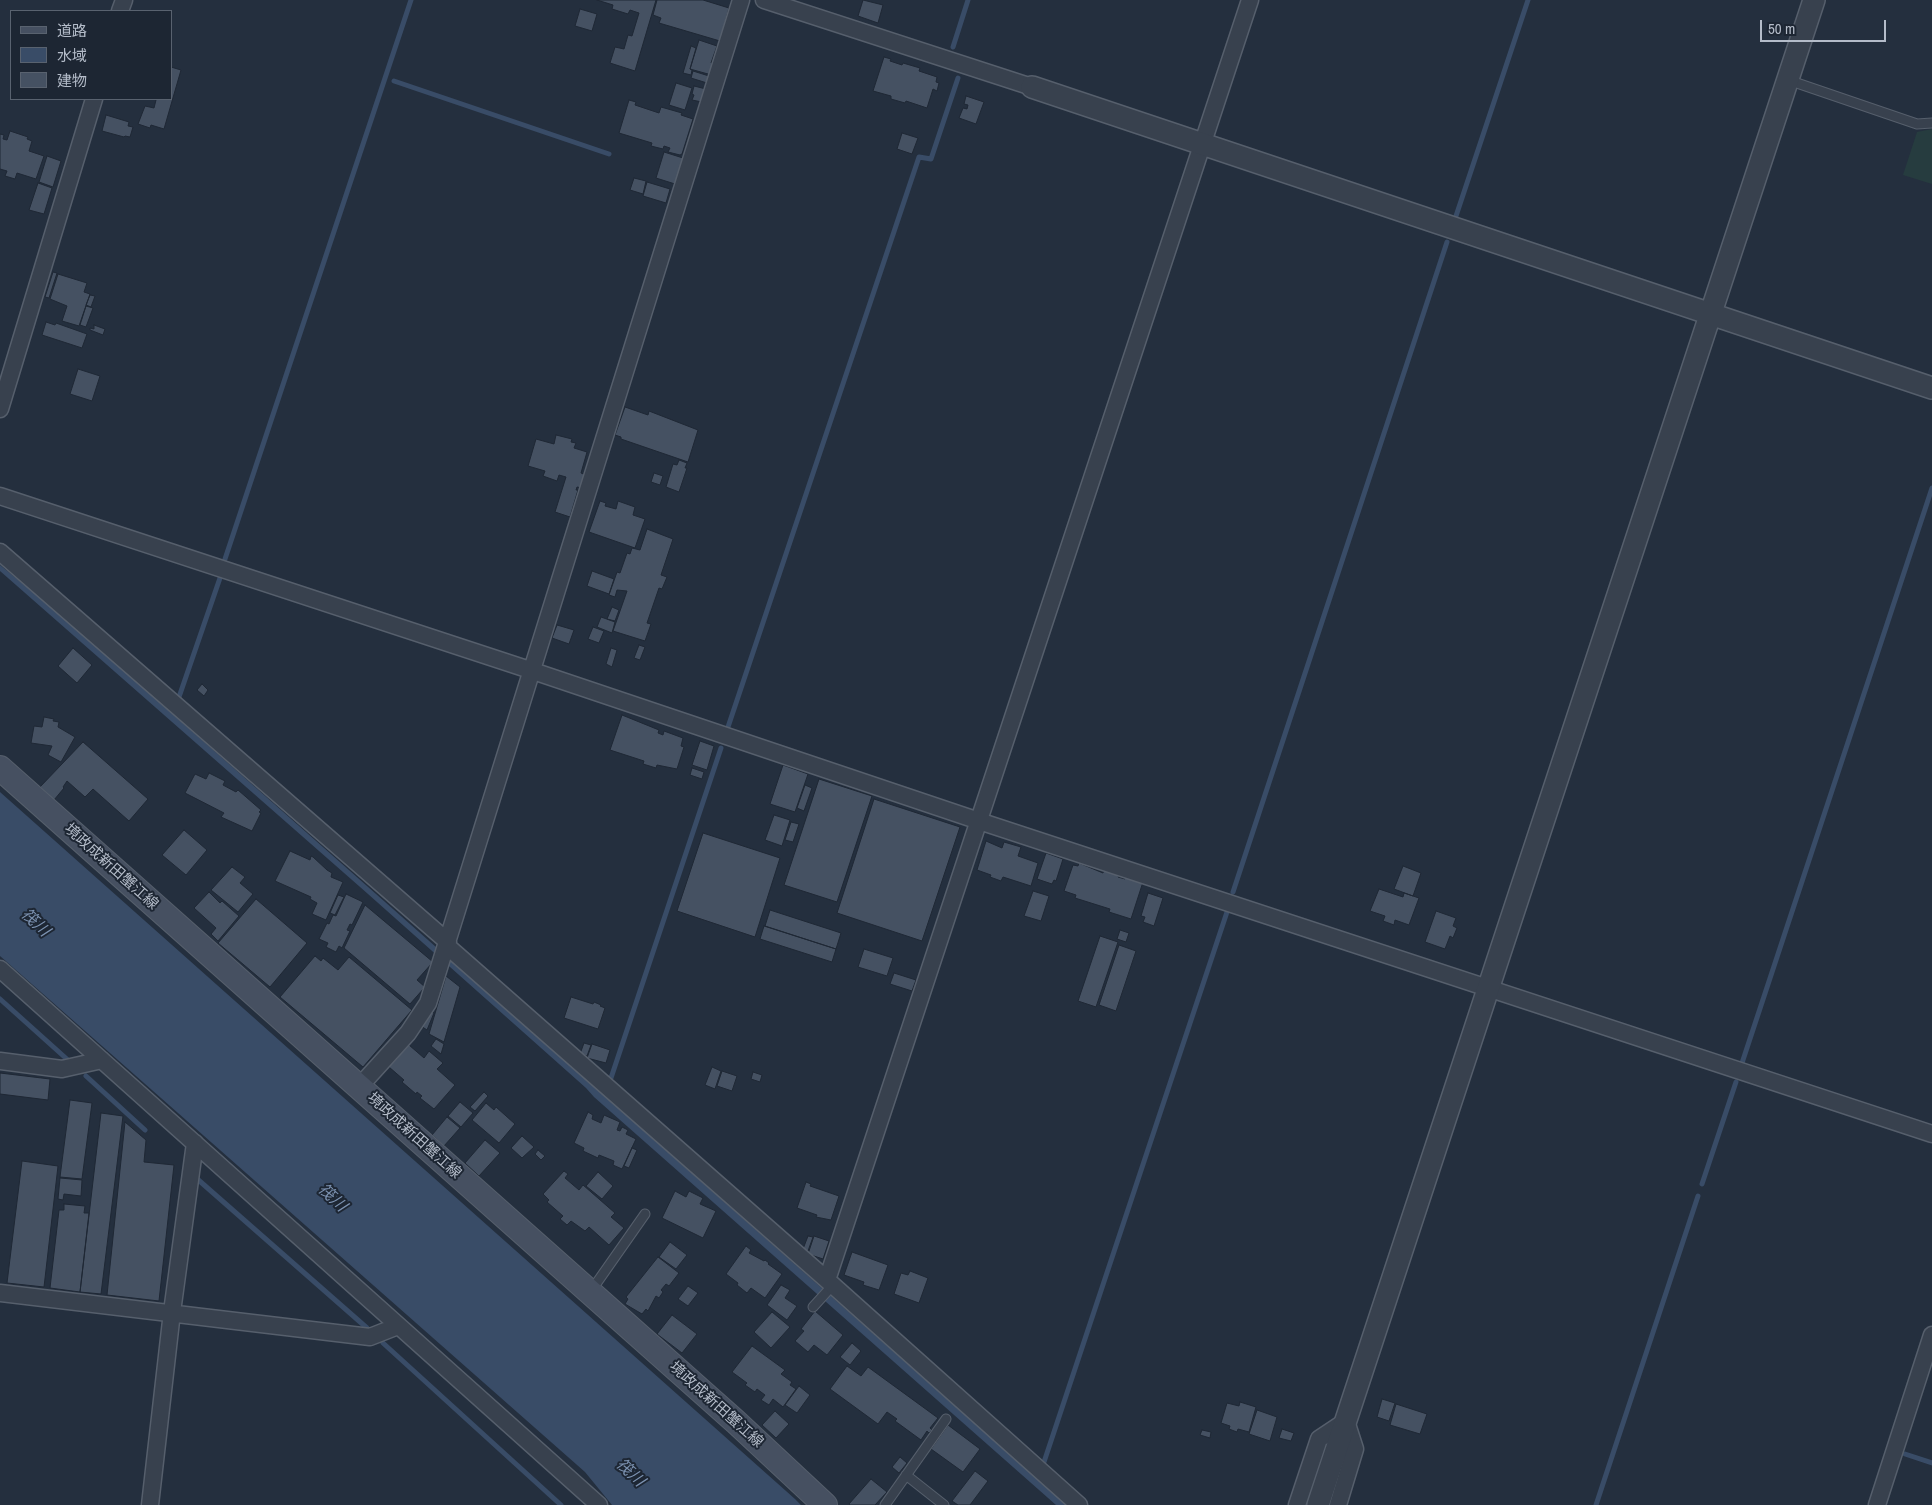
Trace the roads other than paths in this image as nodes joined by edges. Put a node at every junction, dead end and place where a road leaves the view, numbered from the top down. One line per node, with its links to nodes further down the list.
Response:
1 (741, 0): 15 (street)
2 (764, 0): 6 (street)
3 (1250, 0): 9 (street)
4 (1814, 0): 5 (street)
5 (1788, 80): 8 (lane); 10 (street)
6 (1032, 87): 9 (street)
7 (94, 100): 12 (street)
8 (1932, 123)
9 (1203, 144): 10 (street); 17 (street)
10 (1710, 313): 11 (street); 20 (street)
11 (1932, 388)
12 (0, 409)
13 (0, 496): 15 (street)
14 (0, 552): 18 (street)
15 (533, 671): 17 (street); 18 (street)
16 (0, 768): 23 (main road, 境政成新田蟹江線)
17 (979, 821): 20 (street); 27 (street)
18 (445, 950): 23 (street); 27 (street)
19 (0, 969): 21 (street)
20 (1490, 988): 24 (street); 35 (street)
21 (102, 1060): 22 (street); 25 (street)
22 (0, 1061)
23 (359, 1087): 28 (main road, 境政成新田蟹江線)
24 (1932, 1134)
25 (195, 1143): 31 (street); 32 (street)
26 (645, 1214): 28 (lane)
27 (830, 1285): 30 (lane); 42 (street)
28 (590, 1292): 39 (main road, 境政成新田蟹江線)
29 (0, 1293): 31 (street)
30 (813, 1307)
31 (172, 1312): 32 (street); 37 (street)
32 (398, 1326): 38 (street)
33 (1932, 1335): 46 (street)
34 (946, 1419): 36 (lane)
35 (1346, 1421): 43 (street); 44 (street); 45 (street)
36 (906, 1475): 40 (lane); 41 (lane)
37 (150, 1505)
38 (600, 1505)
39 (826, 1505)
40 (885, 1505)
41 (944, 1505)
42 (1079, 1505)
43 (1297, 1505)
44 (1318, 1505)
45 (1338, 1505)
46 (1877, 1505)

